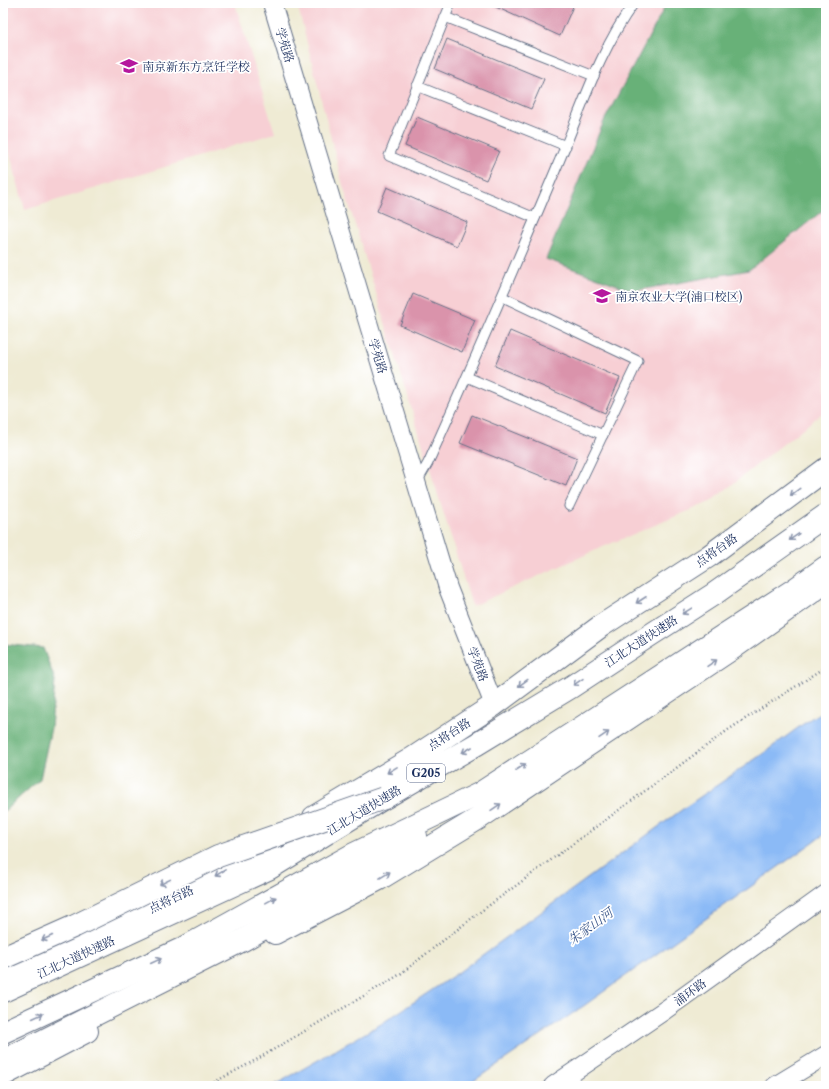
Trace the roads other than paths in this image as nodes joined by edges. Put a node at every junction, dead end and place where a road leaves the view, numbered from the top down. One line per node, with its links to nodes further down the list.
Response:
1 (272, 3): 13 (street, 学苑路)
2 (451, 3): 4 (lane)
3 (632, 3): 5 (lane)
4 (445, 17): 5 (lane); 6 (lane)
5 (594, 76): 7 (lane)
6 (417, 86): 7 (lane); 8 (lane)
7 (566, 146): 8 (lane)
8 (535, 218): 9 (lane)
9 (502, 297): 10 (lane); 11 (lane)
10 (467, 377): 11 (lane); 13 (lane)
11 (603, 435): 14 (lane)
12 (826, 469): 18 (main road, 点将台路, one-way to 18)
13 (417, 483): 18 (street, 学苑路)
14 (569, 506)
15 (826, 515): 20 (main road, 江北大道快速路 / G205, one-way to 20)
16 (826, 567): 19 (main road, one-way to 16)
17 (826, 582): 28 (main road, one-way to 17)
18 (494, 705): 23 (main road, 点将台路, one-way to 23)
19 (479, 794): 25 (main road, one-way to 19); 27 (main road)
20 (384, 798): 22 (main road, one-way to 22, bridge); 24 (main road, 江北大道快速路 / G205, bridge)
21 (826, 894): 29 (street, 浦环路)
22 (3, 958)
23 (3, 976)
24 (3, 991)
25 (3, 1032)
26 (826, 1055): 30 (street)
27 (3, 1061)
28 (3, 1075)
29 (553, 1086)
30 (775, 1086)

